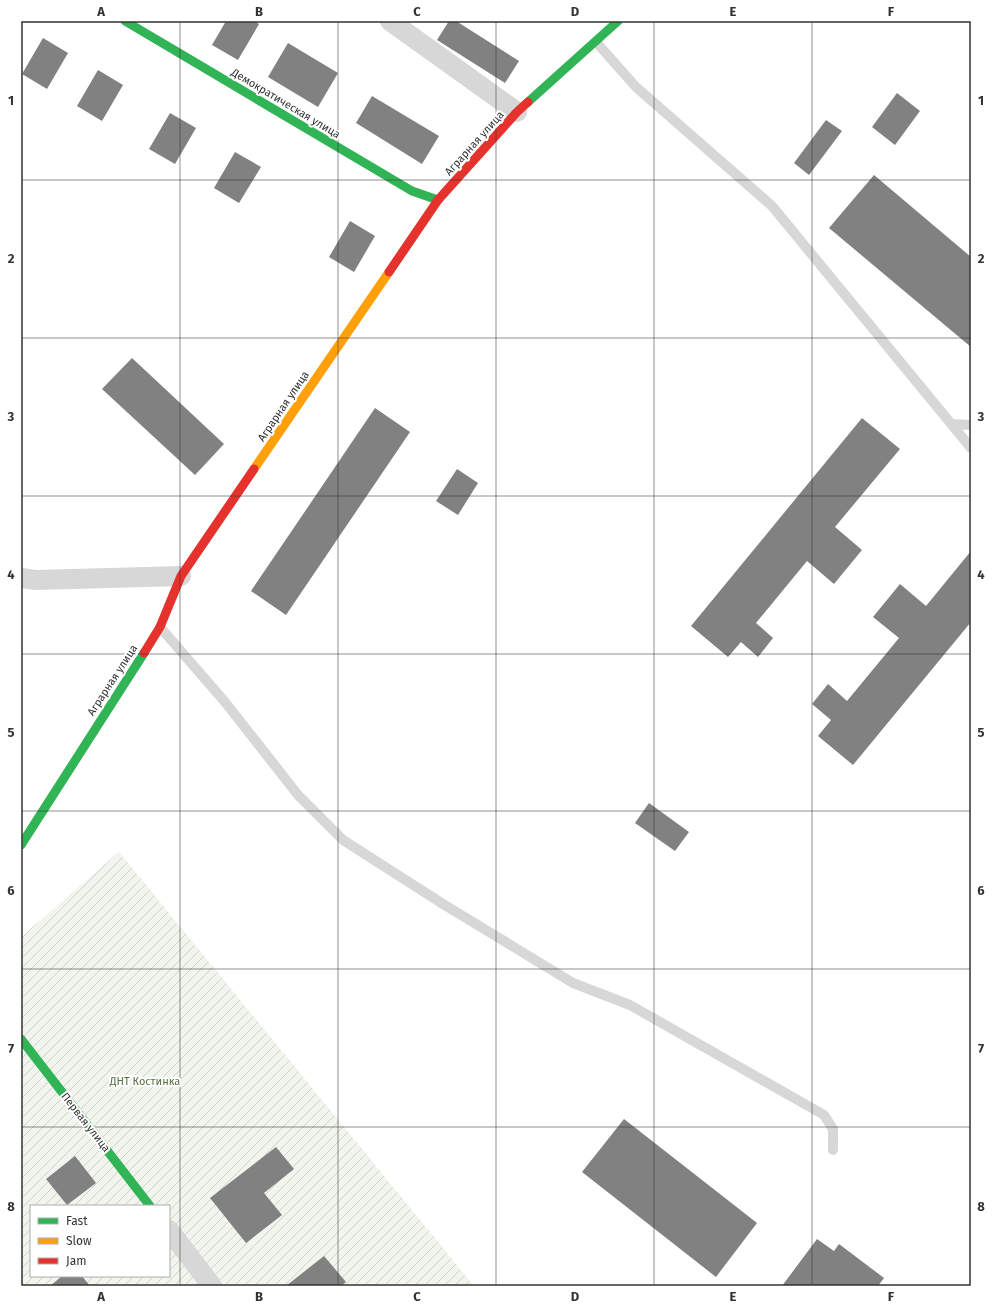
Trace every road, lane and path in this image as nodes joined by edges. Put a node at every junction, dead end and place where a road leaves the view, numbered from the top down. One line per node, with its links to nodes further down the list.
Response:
1 (125, 21): 6 (street, Демократическая улица)
2 (390, 21): 5 (street)
3 (618, 21): 4 (street, Аграрная улица)
4 (596, 42): 5 (street, Аграрная улица); 7 (lane)
5 (517, 112): 6 (street, Аграрная улица)
6 (438, 200): 10 (street, Аграрная улица)
7 (951, 424): 8 (lane); 9 (lane)
8 (971, 424)
9 (971, 448)
10 (181, 576): 11 (street); 12 (street, Аграрная улица)
11 (21, 578)
12 (160, 627): 13 (street, Аграрная улица); 15 (lane)
13 (21, 845)
14 (21, 1039): 16 (street, Первая улица)
15 (832, 1150)
16 (149, 1205)
17 (170, 1231): 18 (street)
18 (212, 1286)

